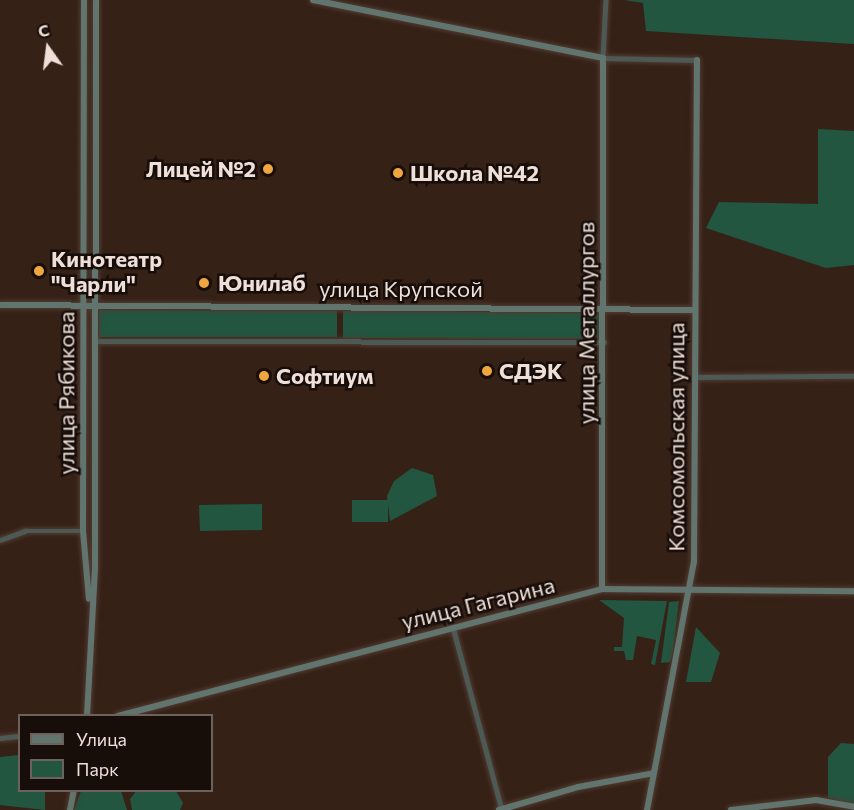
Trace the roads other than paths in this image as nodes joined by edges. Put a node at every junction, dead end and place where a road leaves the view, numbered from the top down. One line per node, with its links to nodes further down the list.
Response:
1 (84, 0): 8 (street, улица Рябикова)
2 (96, 0): 9 (street, улица Рябикова)
3 (313, 0): 5 (street)
4 (606, 0): 5 (street)
5 (603, 58): 6 (street); 10 (street, улица Металлургов)
6 (697, 60): 11 (street, Комсомольская улица)
7 (0, 305): 8 (street, улица Крупской)
8 (84, 306): 9 (street, улица Крупской); 17 (street, улица Рябикова)
9 (95, 306): 10 (street, улица Крупской); 12 (street, улица Рябикова)
10 (604, 308): 11 (street, улица Крупской); 13 (street, улица Металлургов)
11 (694, 310): 15 (street, Комсомольская улица)
12 (95, 341): 13 (street); 16 (street, улица Рябикова)
13 (604, 342): 22 (street, улица Металлургов)
14 (854, 376): 15 (street)
15 (695, 377): 23 (street, Комсомольская улица)
16 (95, 477): 17 (street); 21 (street, улица Рябикова)
17 (84, 478): 18 (street, улица Рябикова)
18 (83, 531): 19 (street); 20 (street, улица Рябикова)
19 (0, 540)
20 (84, 566): 21 (street); 25 (street, улица Рябикова)
21 (95, 567): 25 (street, улица Рябикова)
22 (603, 589): 23 (street, улица Гагарина); 26 (street, улица Гагарина)
23 (690, 590): 24 (street, улица Гагарина); 31 (street, Комсомольская улица)
24 (854, 591)
25 (90, 606): 27 (street, улица Рябикова)
26 (453, 627): 28 (street, улица Гагарина); 35 (street)
27 (87, 714)
28 (126, 714)
29 (18, 736): 30 (street)
30 (0, 738)
31 (654, 773): 35 (street); 36 (street, Комсомольская улица)
32 (74, 792): 34 (street)
33 (854, 807): 37 (street)
34 (70, 810)
35 (501, 810)
36 (647, 810)
37 (731, 810)

